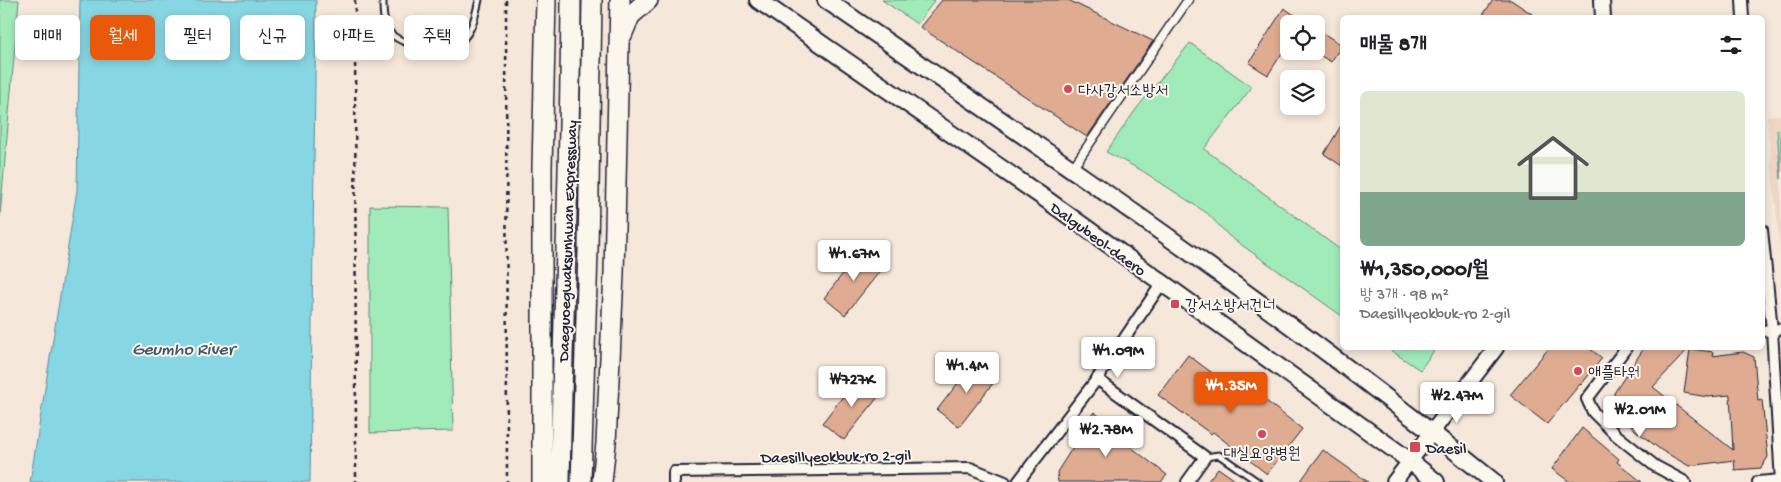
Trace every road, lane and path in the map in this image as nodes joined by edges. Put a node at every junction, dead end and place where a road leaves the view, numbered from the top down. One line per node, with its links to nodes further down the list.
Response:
1 (355, 0): 15 (path)
2 (383, 0): 16 (lane)
3 (479, 0): 19 (lane)
4 (506, 0): 34 (path)
5 (546, 0): 35 (highway)
6 (571, 0): 36 (highway, Daeguoegwaksunhwan Expressway)
7 (592, 0): 37 (highway, Daeguoegwaksunhwan Expressway)
8 (620, 0): 20 (highway)
9 (648, 0): 20 (highway)
10 (758, 0): 24 (main road, Dalgubeol-daero)
11 (826, 0): 22 (main road)
12 (1188, 0): 22 (street)
13 (1602, 0): 17 (street)
14 (1742, 0): 18 (street)
15 (355, 15)
16 (384, 15)
17 (1603, 15)
18 (1743, 15)
19 (394, 36)
20 (618, 46): 38 (highway)
21 (355, 60): 33 (path)
22 (1072, 169): 29 (main road)
23 (1765, 260): 25 (street)
24 (1162, 283): 28 (street); 31 (main road, Dalgubeol-daero)
25 (1772, 330): 32 (street)
26 (1494, 350): 29 (street)
27 (1624, 350): 47 (street)
28 (1097, 379): 30 (street); 41 (street)
29 (1432, 433): 31 (street); 46 (main road)
30 (1205, 457): 42 (street); 43 (lane)
31 (1410, 462): 44 (street); 45 (main road, Dalgubeol-daero)
32 (1781, 481): 48 (street)
33 (356, 482)
34 (507, 482)
35 (542, 482)
36 (560, 482)
37 (581, 482)
38 (602, 482)
39 (674, 482): 40 (street, Daesillyeokbuk-ro 2-gil)
40 (1005, 482)
41 (1018, 482)
42 (1187, 482)
43 (1258, 482)
44 (1394, 482)
45 (1436, 482)
46 (1494, 482)
47 (1685, 482)
48 (1758, 482)

